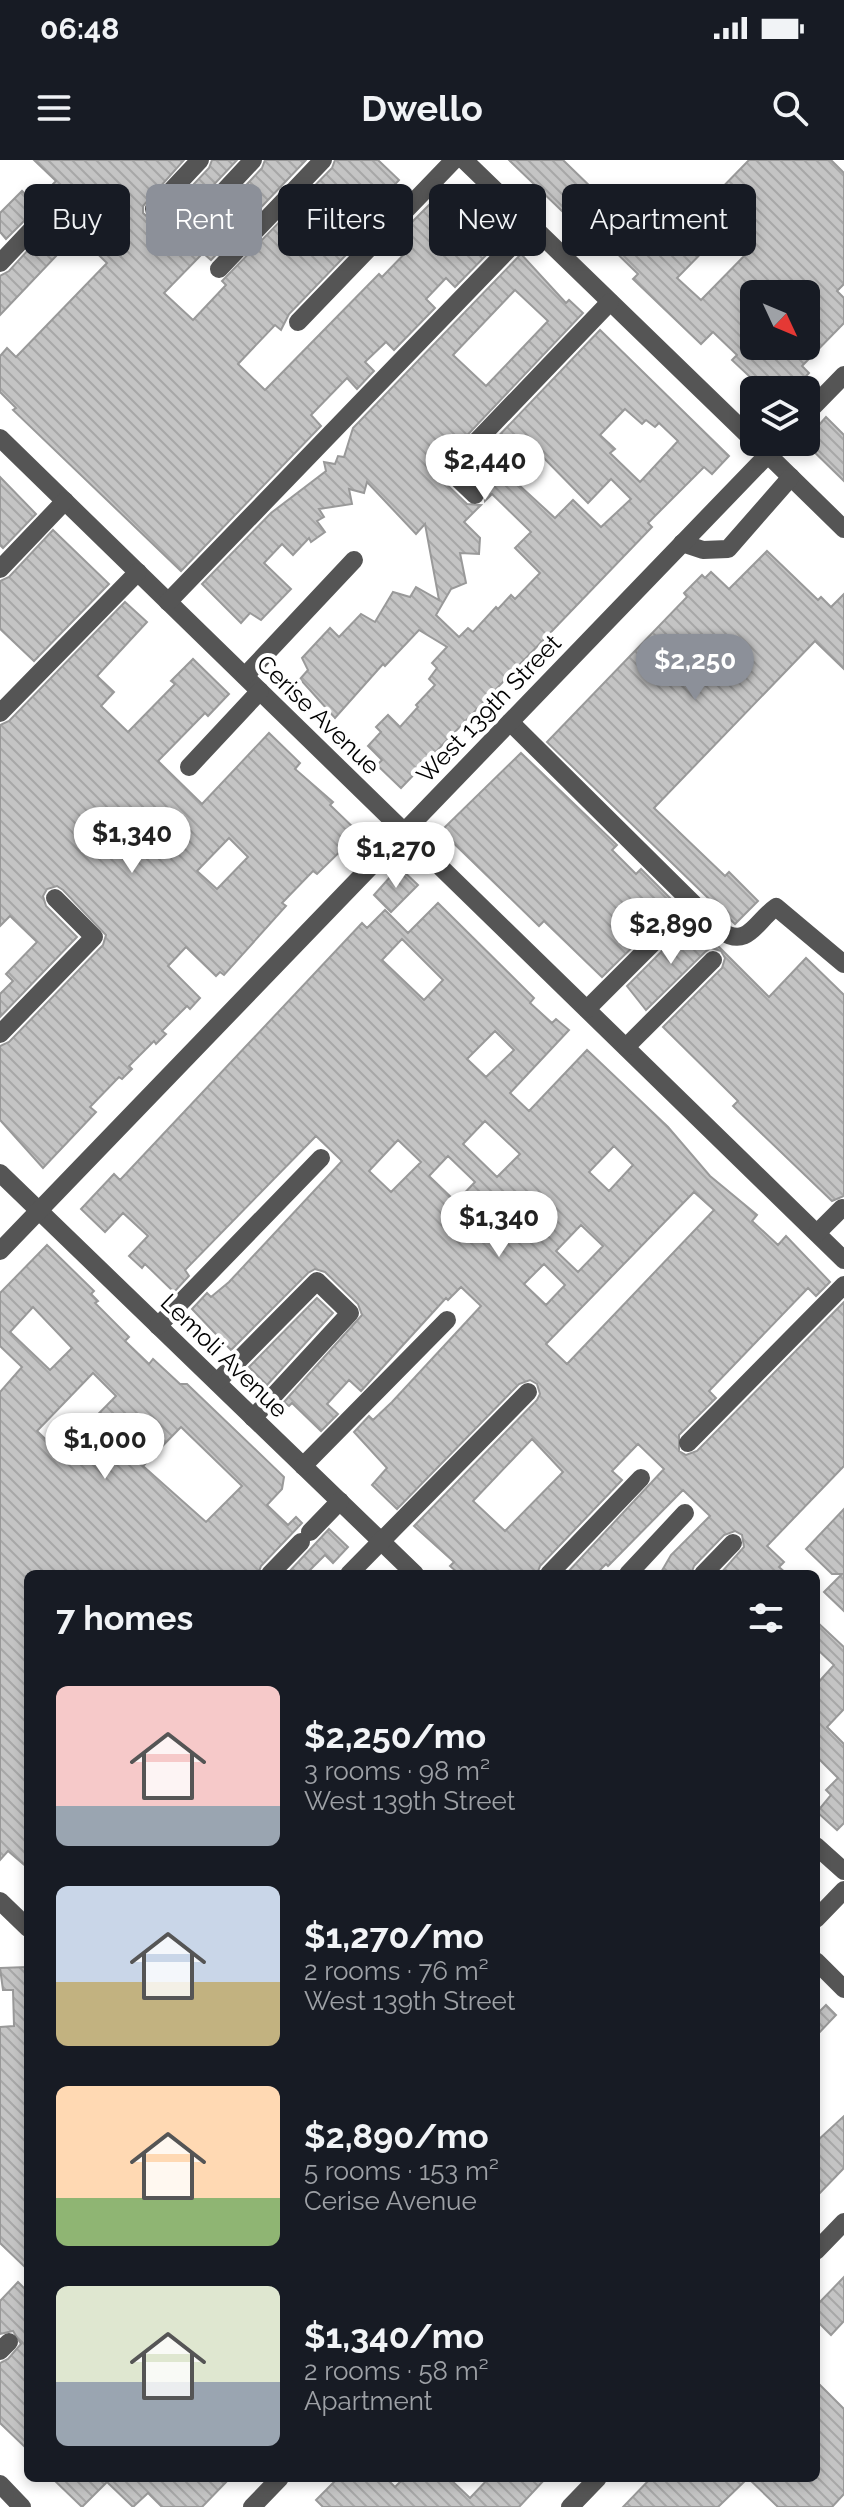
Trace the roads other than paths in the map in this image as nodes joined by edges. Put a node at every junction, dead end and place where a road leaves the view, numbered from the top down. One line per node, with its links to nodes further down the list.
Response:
1 (200, 160): 5 (street)
2 (253, 160): 6 (street)
3 (323, 160): 12 (street)
4 (464, 161): 7 (street); 14 (street)
5 (177, 184)
6 (231, 184)
7 (488, 184)
8 (24, 238): 11 (street)
9 (546, 239): 13 (street)
10 (502, 256): 29 (street)
11 (0, 263)
12 (219, 269)
13 (610, 302): 17 (street); 22 (street)
14 (298, 322)
15 (844, 375): 16 (street)
16 (820, 400)
17 (740, 423)
18 (1, 442): 23 (street, Cerise Avenue)
19 (755, 456): 25 (street, West 139th Street)
20 (773, 456): 21 (street)
21 (791, 477): 24 (street); 25 (street)
22 (475, 495)
23 (65, 501): 27 (street); 28 (street, Cerise Avenue)
24 (844, 529)
25 (682, 543): 33 (street, West 139th Street)
26 (354, 560): 30 (street)
27 (0, 569)
28 (138, 572): 29 (street, Cerise Avenue); 32 (street)
29 (168, 602): 30 (street, Cerise Avenue)
30 (245, 676): 31 (street, Cerise Avenue)
31 (260, 691): 34 (street); 35 (street, Cerise Avenue)
32 (0, 713)
33 (510, 722): 35 (street, West 139th Street); 39 (street)
34 (189, 767)
35 (403, 832): 40 (street, Cerise Avenue); 46 (street, West 139th Street)
36 (55, 898): 41 (street)
37 (666, 930): 40 (street)
38 (713, 960): 42 (street)
39 (844, 964)
40 (587, 1009): 42 (street, Cerise Avenue)
41 (0, 1034)
42 (626, 1047): 47 (street, Cerise Avenue)
43 (321, 1158): 52 (street)
44 (0, 1173): 46 (street, Lemoli Avenue)
45 (842, 1208): 47 (street)
46 (39, 1211): 48 (street, West 139th Street); 52 (street, Lemoli Avenue)
47 (817, 1233): 49 (street, Cerise Avenue)
48 (0, 1251)
49 (844, 1260)
50 (844, 1285): 56 (street)
51 (447, 1320): 57 (street)
52 (158, 1326): 53 (street, Lemoli Avenue)
53 (217, 1382): 55 (street, Lemoli Avenue); 55 (street)
54 (528, 1392): 61 (street)
55 (253, 1418): 57 (street, Lemoli Avenue)
56 (688, 1443)
57 (303, 1466): 59 (street, Lemoli Avenue)
58 (641, 1478): 66 (street)
59 (340, 1501): 61 (street, Lemoli Avenue); 63 (street)
60 (685, 1513): 67 (street)
61 (380, 1540): 64 (street); 65 (street, Lemoli Avenue)
62 (733, 1543): 68 (street)
63 (274, 1570)
64 (353, 1570)
65 (411, 1570)
66 (553, 1570)
67 (632, 1570)
68 (707, 1570)
69 (820, 1850): 70 (street)
70 (844, 1871)
71 (844, 1890): 73 (street)
72 (0, 1901): 74 (street)
73 (820, 1915)
74 (24, 1924)
75 (820, 1965): 76 (street)
76 (844, 1989)
77 (844, 2222): 78 (street)
78 (820, 2247)
79 (276, 2482): 83 (street)
80 (594, 2482): 84 (street)
81 (0, 2484): 82 (street)
82 (22, 2507)
83 (252, 2507)
84 (570, 2507)

